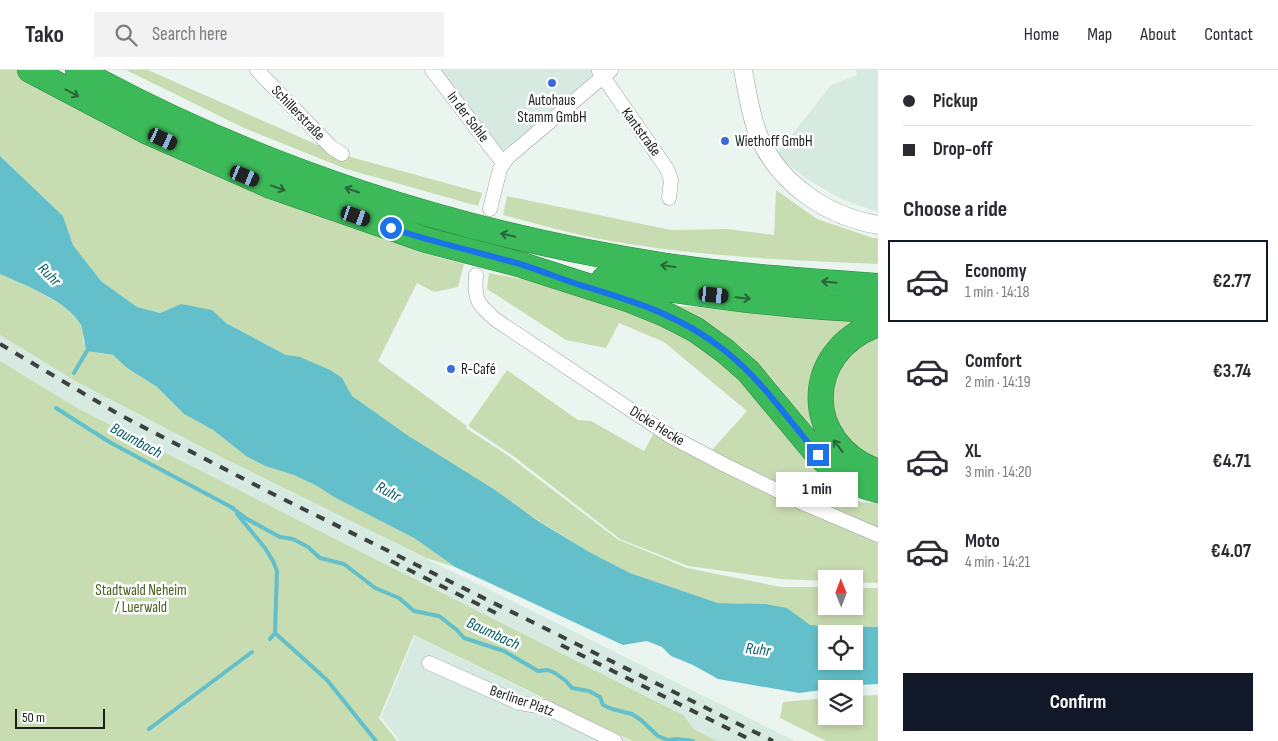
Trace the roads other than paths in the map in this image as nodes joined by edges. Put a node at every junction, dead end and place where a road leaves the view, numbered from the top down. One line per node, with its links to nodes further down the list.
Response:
1 (30, 70): 12 (highway, one-way to 12)
2 (78, 70): 14 (highway, one-way to 2)
3 (257, 70): 7 (street, Schillerstraße)
4 (432, 70): 8 (street, In der Sohle)
5 (743, 70): 11 (street)
6 (604, 72): 8 (street); 9 (street, Kantstraße)
7 (342, 154)
8 (503, 163): 10 (street)
9 (669, 198)
10 (490, 209)
11 (878, 225)
12 (522, 265): 15 (highway, one-way to 15); 18 (highway)
13 (476, 275): 19 (street, Dicke Hecke)
14 (878, 286)
15 (878, 310)
16 (878, 324): 17 (highway, one-way to 16)
17 (878, 472)
18 (878, 490)
19 (878, 535)
20 (429, 663): 21 (street, Berliner Platz)
21 (615, 741)

